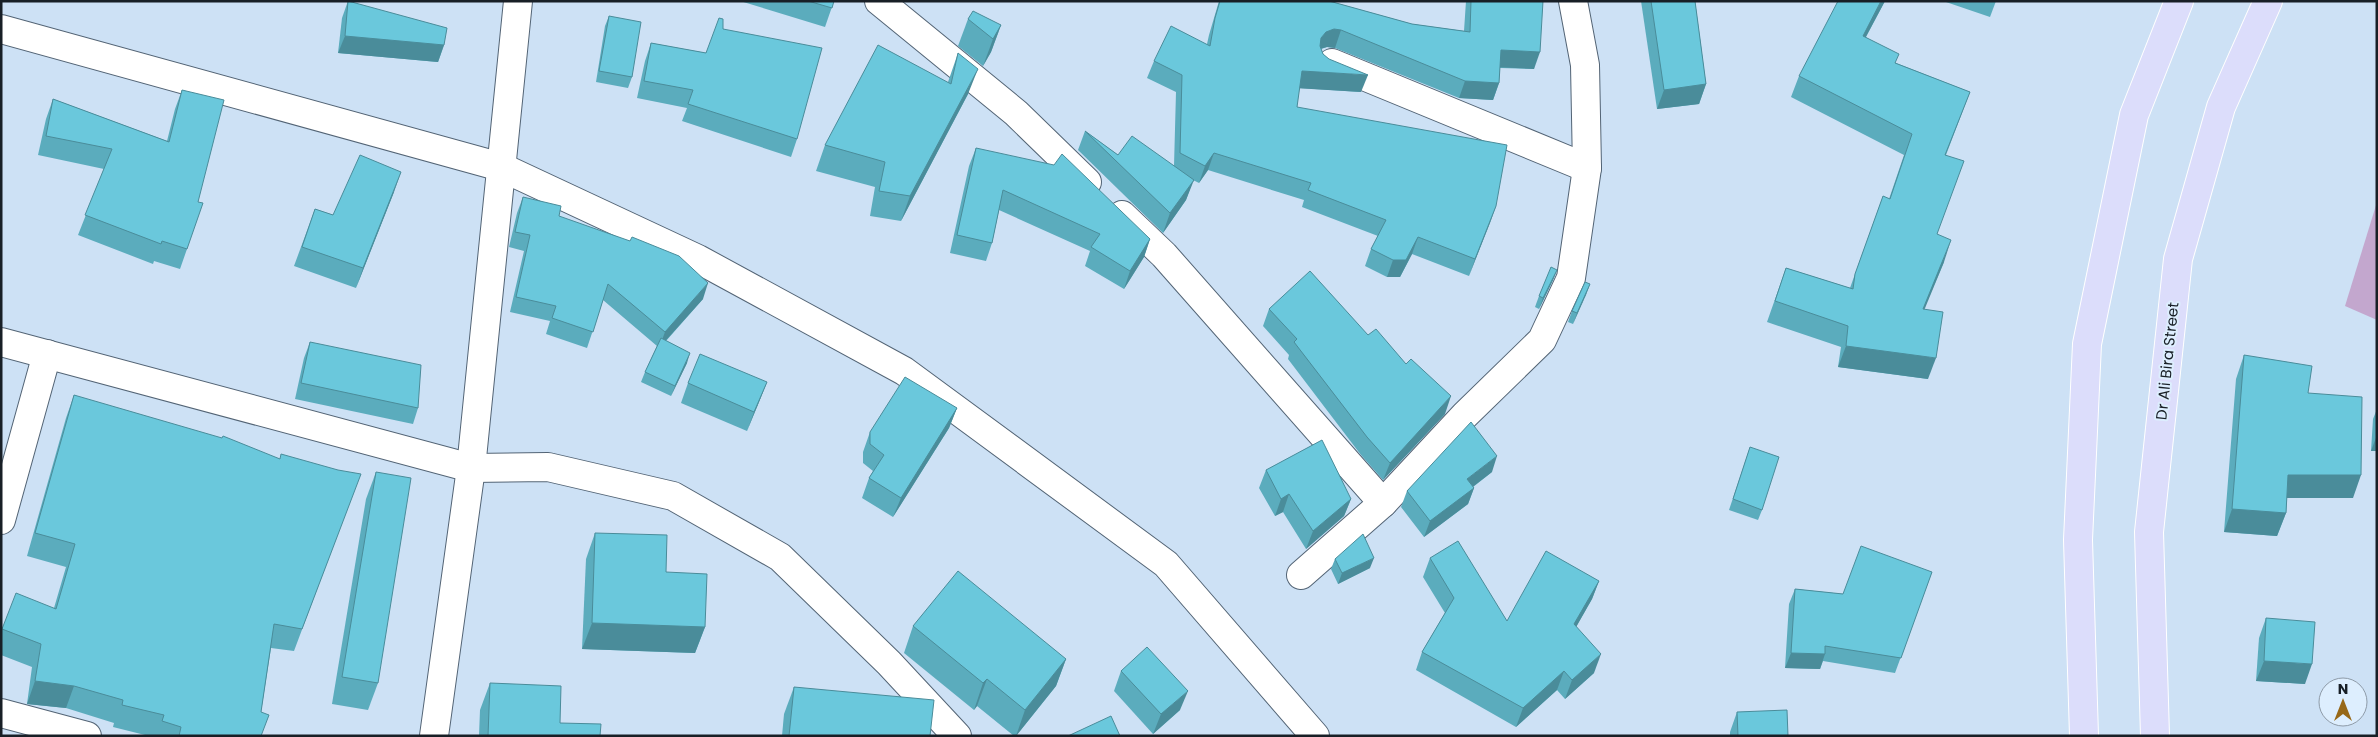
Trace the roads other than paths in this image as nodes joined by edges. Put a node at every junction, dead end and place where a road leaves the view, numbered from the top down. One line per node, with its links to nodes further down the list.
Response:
1 (518, 1): 8 (street)
2 (879, 1): 13 (street)
3 (1573, 1): 9 (street)
4 (2179, 1): 21 (main road)
5 (2268, 1): 22 (main road, Dr Ali Bira Street)
6 (1, 29): 8 (street)
7 (1329, 62): 9 (street)
8 (501, 167): 12 (street); 20 (street)
9 (1587, 168): 13 (street)
10 (1, 342): 11 (street)
11 (47, 354): 12 (street); 14 (street)
12 (471, 468): 18 (street); 19 (street)
13 (1383, 502): 15 (street)
14 (1, 520)
15 (1301, 575)
16 (1, 713): 17 (street)
17 (87, 736)
18 (434, 736)
19 (957, 736)
20 (1315, 736)
21 (2084, 736)
22 (2155, 736)

